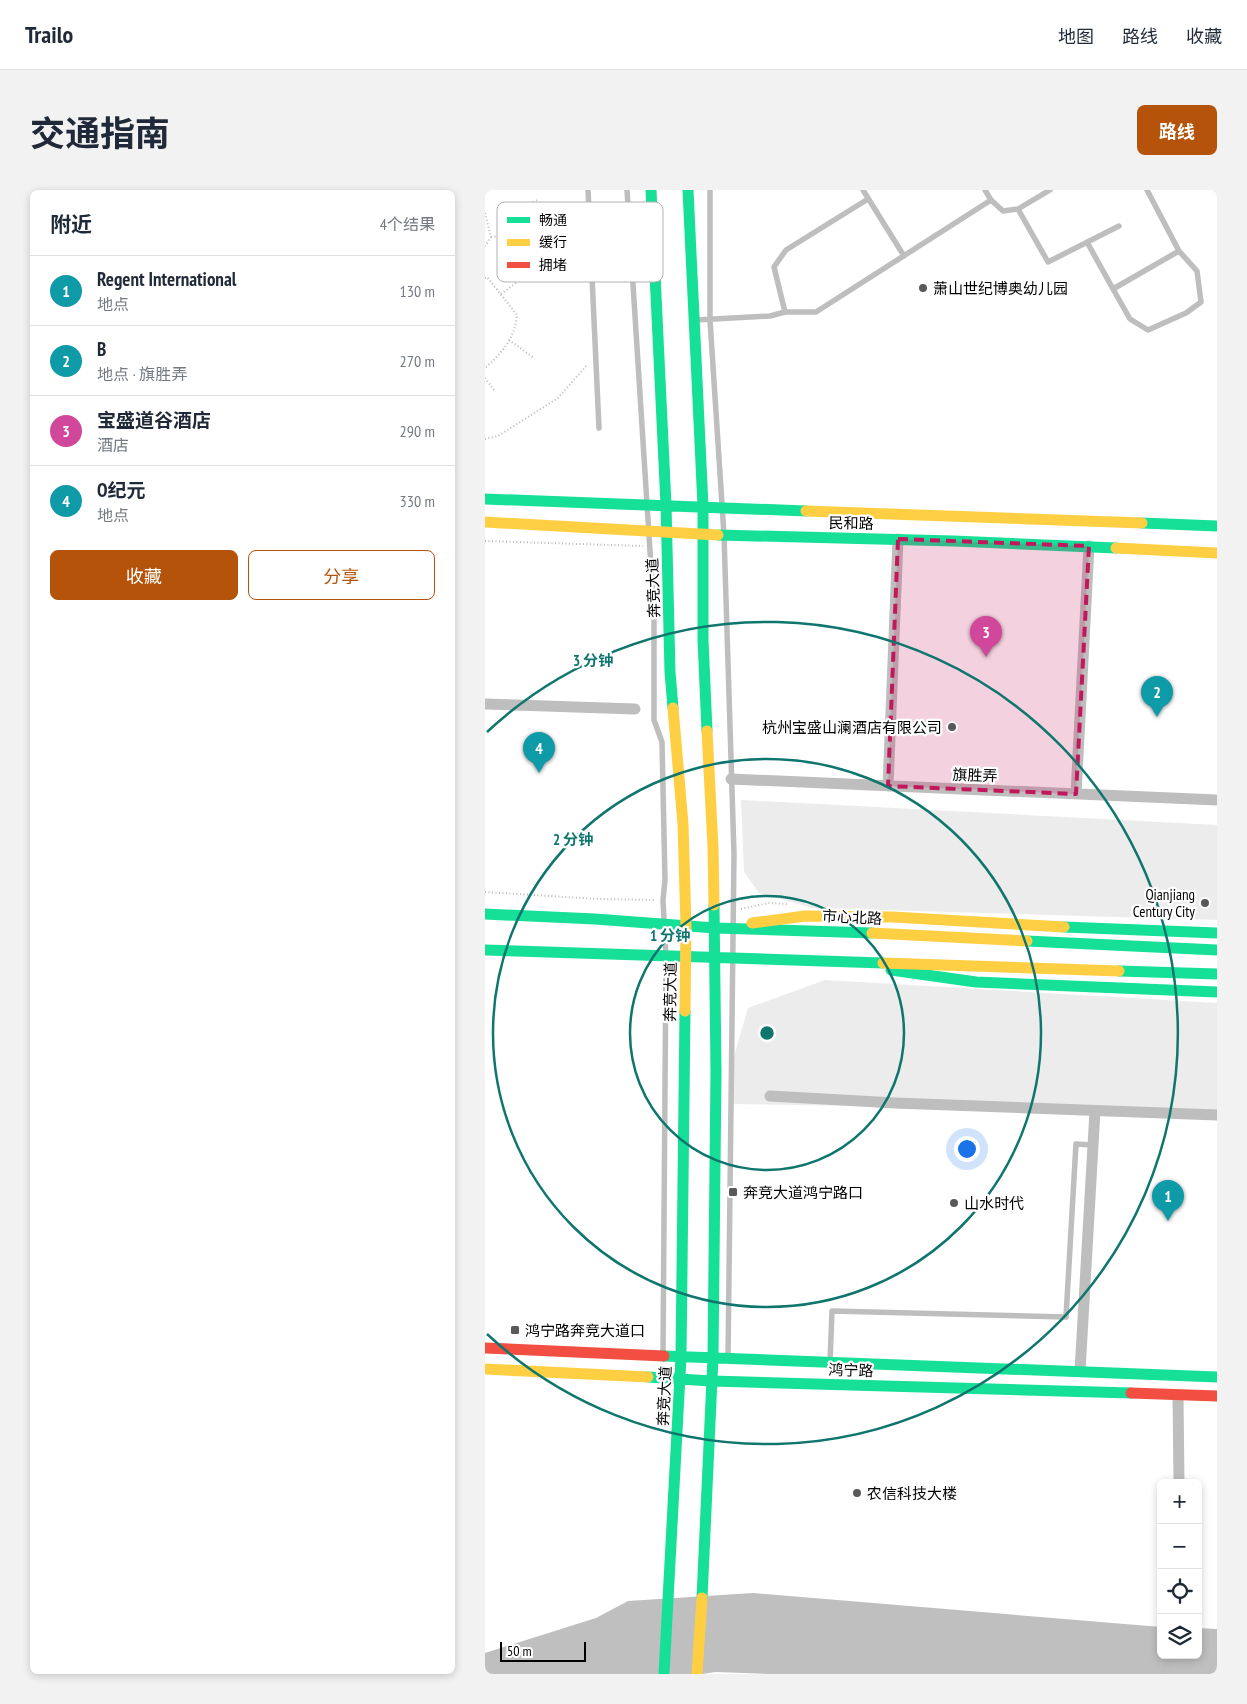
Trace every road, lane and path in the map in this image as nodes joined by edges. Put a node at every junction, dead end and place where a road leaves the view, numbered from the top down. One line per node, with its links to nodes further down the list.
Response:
1 (688, 190): 29 (main road)
2 (711, 190): 30 (lane)
3 (863, 190): 7 (lane)
4 (985, 190): 9 (lane)
5 (1050, 190): 11 (lane)
6 (1147, 190): 18 (lane)
7 (869, 199): 19 (lane); 28 (lane)
8 (537, 200): 10 (path)
9 (991, 200): 11 (lane); 19 (lane)
10 (534, 202)
11 (1018, 209): 16 (lane)
12 (485, 213): 15 (path)
13 (1119, 226): 16 (lane)
14 (497, 236): 15 (path)
15 (491, 237): 17 (path)
16 (1087, 242): 26 (lane)
17 (485, 246)
18 (1179, 251): 26 (lane); 26 (lane)
19 (904, 256): 28 (lane)
20 (485, 274): 21 (path)
21 (486, 278): 27 (path)
22 (517, 282): 27 (path)
23 (592, 282): 32 (lane)
24 (633, 282): 40 (lane)
25 (655, 282): 41 (main road, 奔竞大道)
26 (1113, 289)
27 (501, 294): 31 (path)
28 (785, 312): 30 (lane)
29 (694, 320): 30 (lane); 42 (main road)
30 (710, 320): 43 (lane)
31 (509, 340): 33 (path); 34 (path)
32 (595, 356): 37 (lane); 38 (path)
33 (534, 358)
34 (485, 368)
35 (485, 378): 36 (path)
36 (493, 390)
37 (599, 428)
38 (485, 440)
39 (485, 499): 40 (main road, 民和路)
40 (647, 504): 41 (main road, 民和路); 46 (lane)
41 (666, 505): 42 (main road, 民和路); 47 (main road, 奔竞大道)
42 (703, 506): 43 (main road, 民和路); 48 (main road)
43 (722, 506): 45 (main road, 民和路); 49 (lane)
44 (485, 522): 46 (main road, 民和路)
45 (1217, 526)
46 (650, 532): 47 (main road, 民和路); 53 (lane)
47 (666, 533): 48 (main road, 民和路); 66 (main road, 奔竞大道)
48 (702, 535): 49 (main road, 民和路); 69 (main road)
49 (724, 535): 50 (main road, 民和路); 57 (lane)
50 (898, 539): 52 (main road, 民和路); 58 (street)
51 (485, 541): 53 (path)
52 (1089, 546): 54 (main road, 民和路); 59 (street)
53 (651, 547): 62 (lane)
54 (1217, 552)
55 (485, 704): 56 (street)
56 (635, 709)
57 (731, 779): 58 (street, 旗胜弄); 68 (lane)
58 (888, 786): 59 (street, 旗胜弄)
59 (1076, 794): 60 (street, 旗胜弄)
60 (1217, 800)
61 (485, 892): 62 (path)
62 (663, 900): 65 (lane)
63 (485, 914): 65 (main road, 市心北路)
64 (924, 919): 67 (lane); 68 (main road); 71 (main road)
65 (664, 924): 66 (main road, 市心北路); 75 (lane)
66 (686, 926): 69 (main road, 市心北路); 76 (main road, 奔竞大道)
67 (942, 926)
68 (733, 927): 69 (main road, 市心北路); 72 (main road, 市心北路); 78 (lane)
69 (715, 928): 77 (main road)
70 (960, 932): 72 (lane)
71 (1217, 933)
72 (979, 938): 74 (main road, 市心北路)
73 (485, 950): 75 (main road)
74 (1217, 950)
75 (666, 956): 76 (main road); 87 (lane)
76 (685, 956): 77 (main road); 88 (main road, 奔竞大道)
77 (713, 957): 78 (main road); 89 (main road)
78 (733, 958): 79 (main road); 90 (lane)
79 (827, 961): 80 (main road); 81 (main road)
80 (1217, 974)
81 (1217, 992)
82 (771, 1096): 83 (street)
83 (1095, 1110): 84 (street); 85 (street)
84 (1217, 1115)
85 (1093, 1145): 91 (lane); 93 (street)
86 (485, 1348): 87 (main road, 鸿宁路)
87 (663, 1356): 88 (main road, 鸿宁路)
88 (681, 1357): 89 (main road, 鸿宁路); 95 (main road, 奔竞大道)
89 (713, 1357): 90 (main road, 鸿宁路); 96 (main road)
90 (728, 1358): 91 (main road, 鸿宁路)
91 (830, 1362): 93 (main road, 鸿宁路)
92 (485, 1369): 95 (main road, 鸿宁路)
93 (1080, 1371): 94 (main road, 鸿宁路)
94 (1217, 1376)
95 (679, 1378): 96 (main road, 鸿宁路); 101 (main road, 奔竞大道)
96 (711, 1381): 97 (main road, 鸿宁路); 102 (main road)
97 (1178, 1395): 98 (main road, 鸿宁路); 99 (street)
98 (1217, 1396)
99 (1179, 1479)
100 (1169, 1659): 103 (street)
101 (664, 1674)
102 (697, 1674)
103 (1167, 1674)

